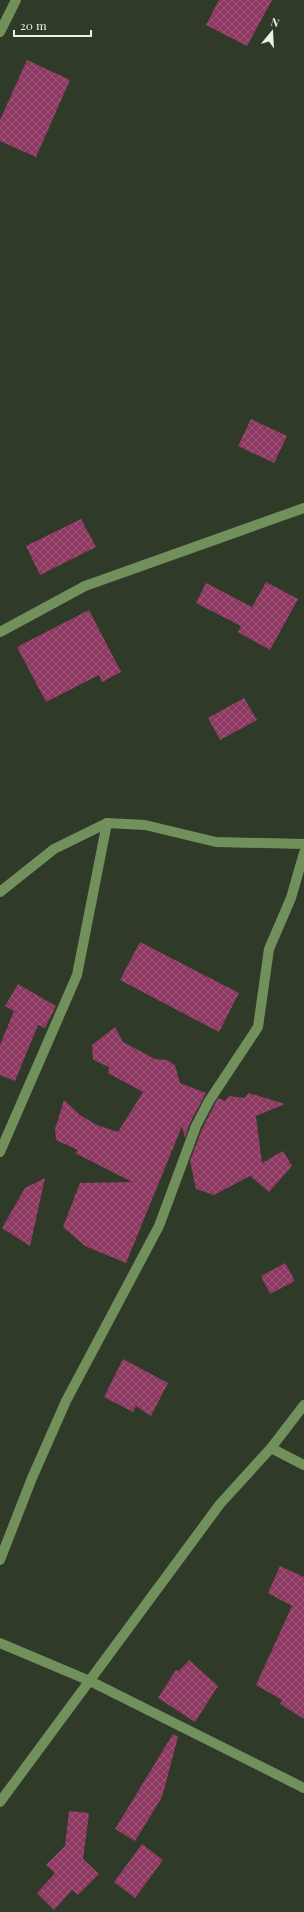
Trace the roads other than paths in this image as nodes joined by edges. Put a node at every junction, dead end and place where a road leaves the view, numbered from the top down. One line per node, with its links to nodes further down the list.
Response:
1 (16, 0): 2 (street)
2 (0, 32)
3 (304, 508): 4 (street)
4 (0, 632)
5 (107, 824): 6 (street); 8 (street); 9 (street)
6 (304, 844)
7 (304, 853): 13 (street)
8 (0, 892)
9 (0, 1152)
10 (304, 1405): 11 (street)
11 (271, 1448): 12 (street); 15 (street)
12 (304, 1465)
13 (0, 1560)
14 (0, 1643): 15 (street)
15 (90, 1681): 16 (street); 17 (street)
16 (304, 1788)
17 (0, 1802)

